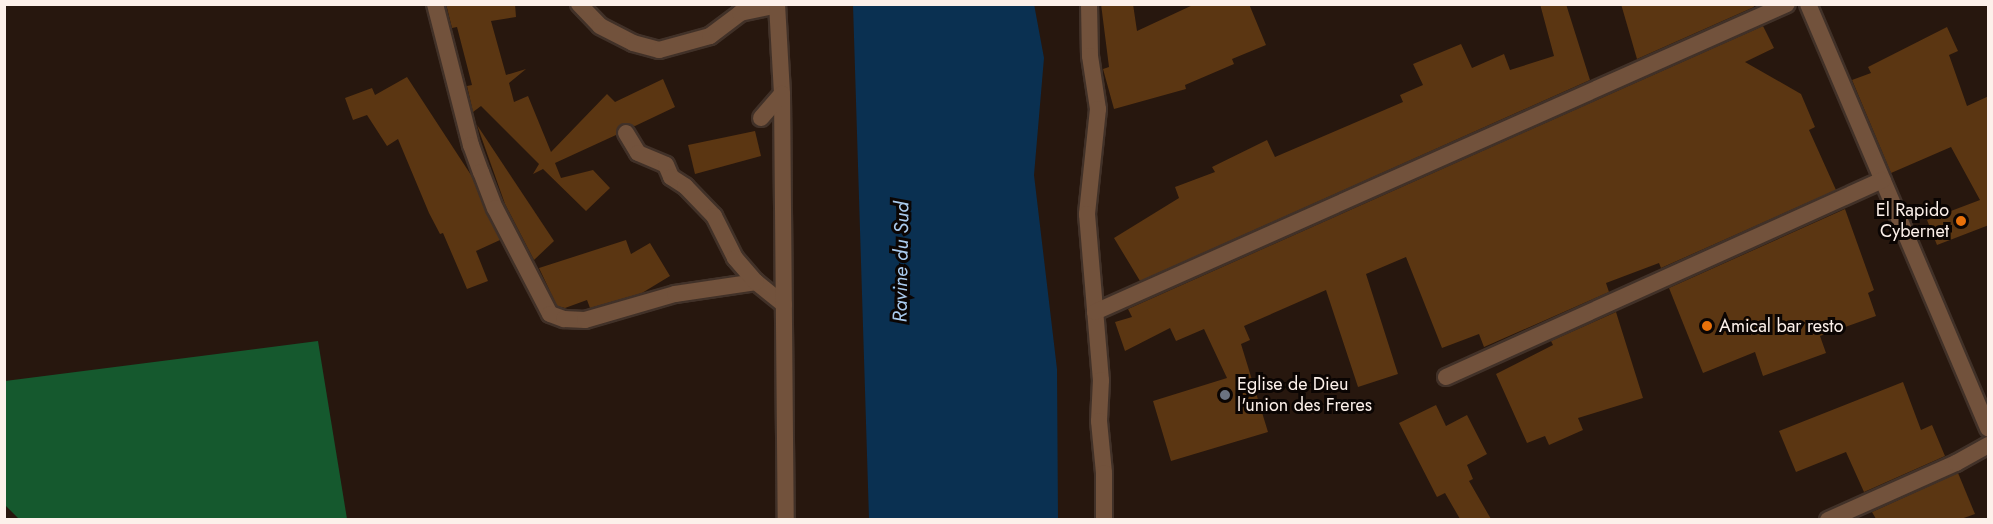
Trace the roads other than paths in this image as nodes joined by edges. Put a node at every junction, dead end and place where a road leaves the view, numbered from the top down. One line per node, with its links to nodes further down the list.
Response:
1 (435, 4): 11 (street)
2 (579, 4): 6 (street)
3 (1089, 4): 13 (street)
4 (1787, 4): 13 (street)
5 (1808, 4): 10 (street)
6 (777, 5): 7 (street)
7 (782, 94): 8 (street); 12 (street)
8 (761, 118)
9 (626, 133): 11 (street)
10 (1883, 180): 14 (street); 15 (street)
11 (756, 282): 12 (street)
12 (784, 305): 17 (street)
13 (1095, 312): 18 (street)
14 (1446, 377)
15 (1989, 428)
16 (1989, 445): 19 (street)
17 (786, 519)
18 (1104, 519)
19 (1828, 519)

